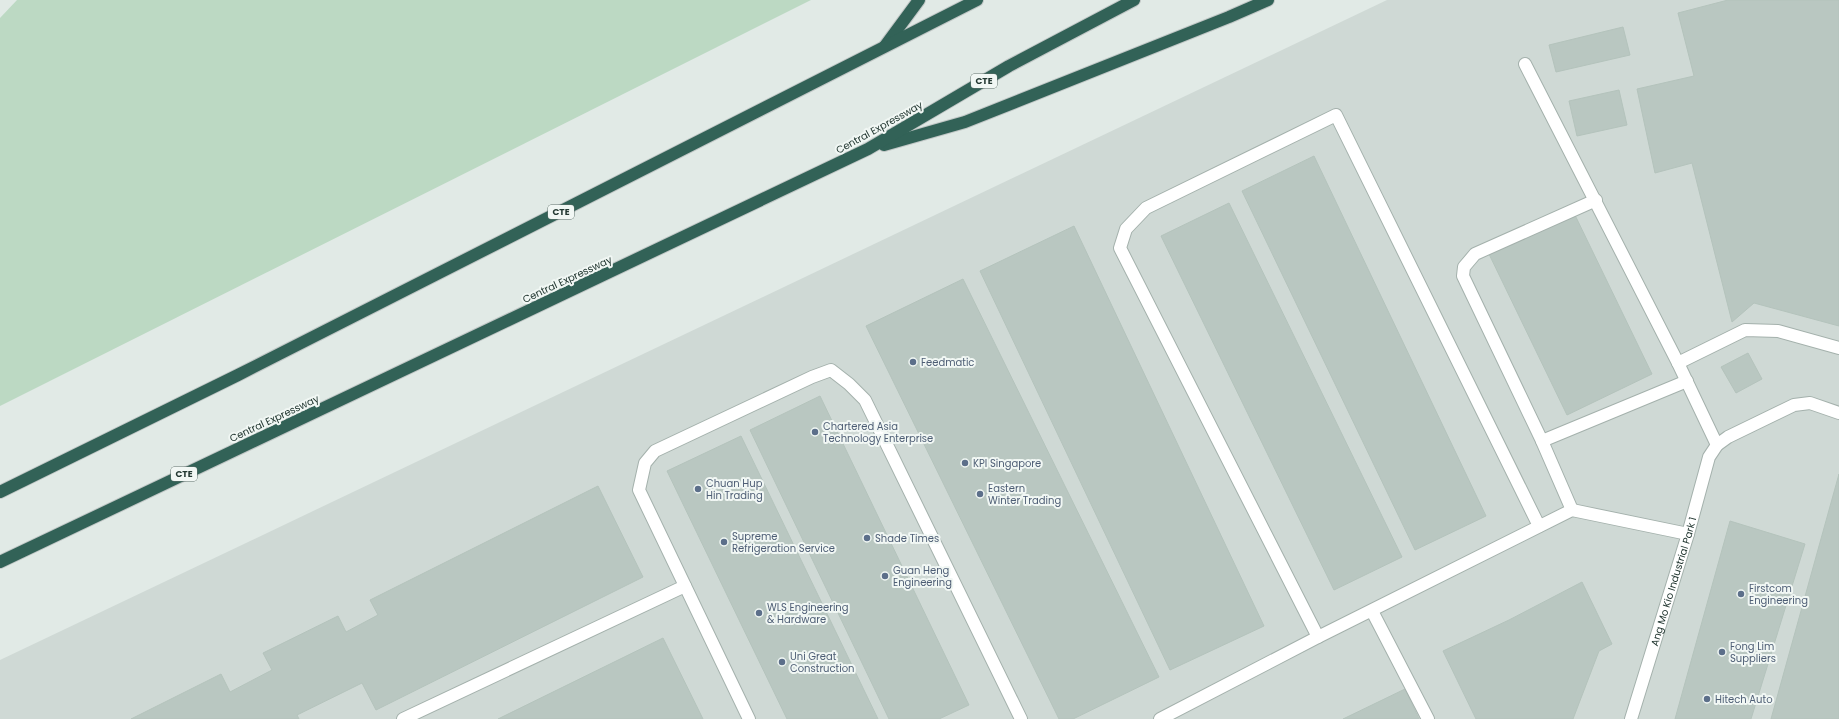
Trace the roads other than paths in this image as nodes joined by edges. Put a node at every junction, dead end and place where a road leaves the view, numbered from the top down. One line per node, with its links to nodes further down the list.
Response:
1 (919, 0): 5 (highway)
2 (977, 0): 5 (highway, CTE)
3 (1134, 0): 7 (highway, Central Expressway / CTE)
4 (1268, 0): 7 (highway)
5 (883, 48): 15 (highway, CTE)
6 (1525, 64): 8 (lane)
7 (868, 149): 19 (highway, Central Expressway / CTE)
8 (1596, 200): 10 (lane); 13 (lane)
9 (1839, 348): 10 (lane)
10 (1678, 363): 11 (lane)
11 (1687, 381): 13 (lane); 14 (lane)
12 (1839, 413): 14 (lane)
13 (1542, 441): 16 (lane)
14 (1717, 445): 18 (lane, Ang Mo Kio Industrial Park 1)
15 (0, 492)
16 (1572, 510): 17 (lane); 18 (lane)
17 (1539, 526): 21 (lane); 22 (lane)
18 (1688, 534): 28 (lane, Ang Mo Kio Industrial Park 1)
19 (0, 562)
20 (685, 586): 23 (lane); 24 (lane); 25 (lane)
21 (1372, 612): 22 (lane); 27 (lane)
22 (1318, 637): 26 (lane)
23 (403, 719)
24 (749, 719)
25 (1021, 719)
26 (1160, 719)
27 (1428, 719)
28 (1631, 719)

